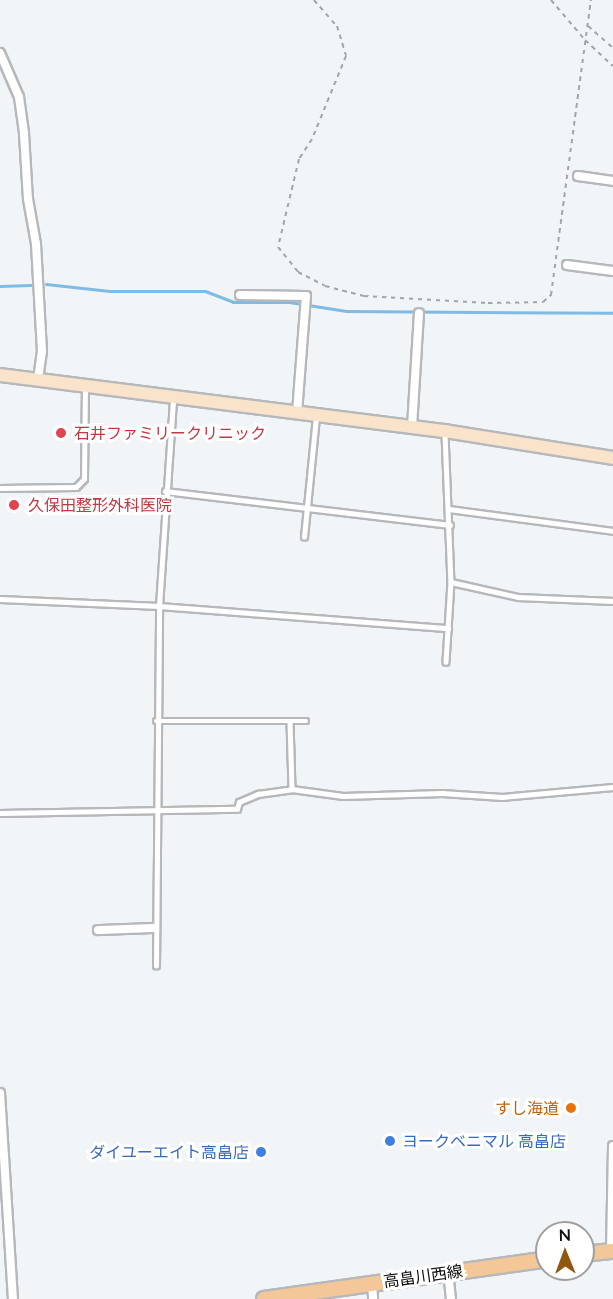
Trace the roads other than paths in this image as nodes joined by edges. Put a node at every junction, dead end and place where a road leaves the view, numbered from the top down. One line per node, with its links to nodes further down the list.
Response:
1 (0, 53): 9 (street)
2 (578, 176): 3 (street)
3 (613, 181)
4 (567, 265): 5 (street)
5 (613, 271)
6 (240, 295): 12 (street)
7 (418, 313): 14 (street)
8 (0, 375): 9 (street)
9 (38, 378): 10 (street)
10 (85, 386): 11 (street); 17 (lane)
11 (173, 398): 12 (street); 18 (lane)
12 (297, 413): 13 (street)
13 (316, 417): 14 (street); 19 (lane)
14 (412, 427): 15 (street)
15 (445, 431): 16 (street); 20 (lane)
16 (613, 458)
17 (0, 488)
18 (165, 491): 19 (lane); 27 (lane)
19 (308, 508): 21 (lane); 23 (lane)
20 (449, 509): 21 (lane); 22 (lane)
21 (450, 525): 24 (lane)
22 (613, 531)
23 (304, 537)
24 (451, 582): 26 (lane); 28 (lane)
25 (0, 599): 27 (lane)
26 (613, 601)
27 (159, 606): 28 (lane); 30 (lane)
28 (448, 628): 29 (lane)
29 (446, 662)
30 (156, 721): 31 (lane); 35 (lane)
31 (290, 721): 32 (lane); 34 (lane)
32 (306, 721)
33 (613, 787): 34 (lane)
34 (292, 789): 35 (lane)
35 (157, 810): 36 (lane); 37 (lane)
36 (0, 813)
37 (155, 928): 38 (street); 39 (lane)
38 (98, 930)
39 (156, 966)
40 (0, 1093): 47 (street)
41 (613, 1146): 42 (street)
42 (612, 1251): 43 (main road)
43 (595, 1253)
44 (535, 1260): 45 (main road, 高畠川西線)
45 (448, 1271): 46 (main road, 高畠川西線); 50 (street)
46 (372, 1283): 48 (main road, 高畠川西線); 49 (street)
47 (13, 1299)
48 (264, 1299)
49 (373, 1299)
50 (451, 1299)

